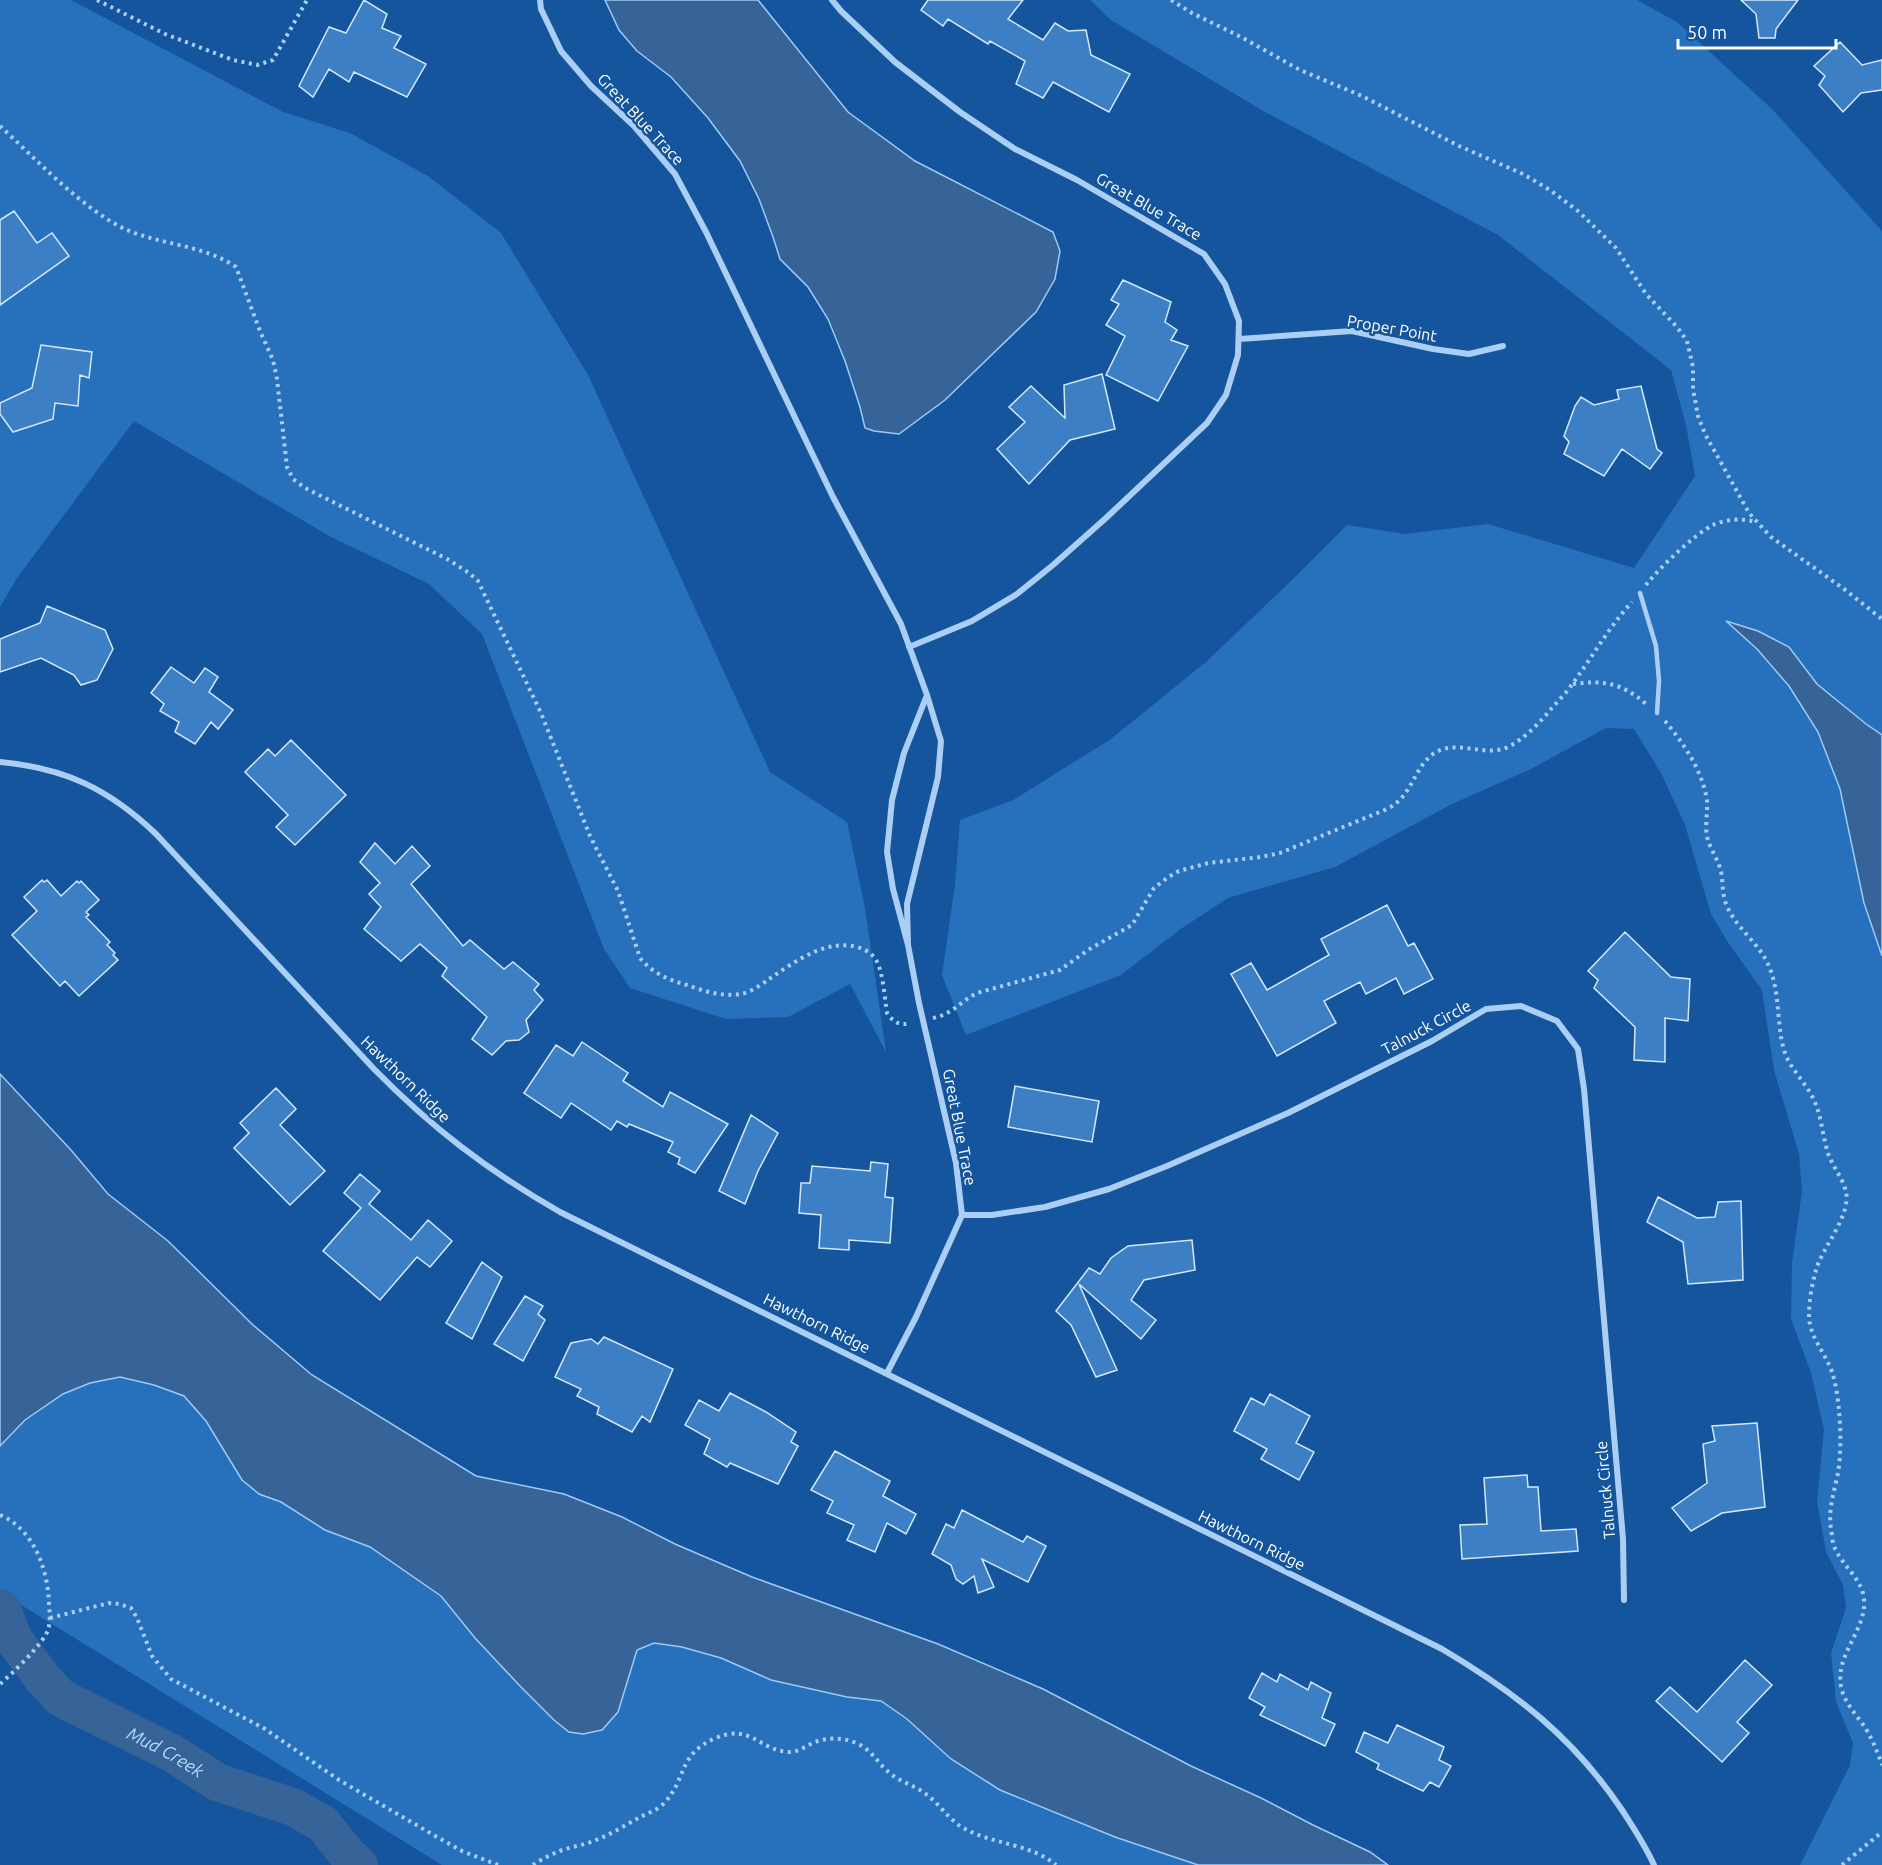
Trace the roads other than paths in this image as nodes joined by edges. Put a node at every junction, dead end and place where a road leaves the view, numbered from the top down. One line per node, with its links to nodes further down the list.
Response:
1 (540, 0): 6 (street, Great Blue Trace)
2 (832, 0): 3 (street, Great Blue Trace)
3 (1239, 339): 4 (street, Proper Point); 6 (street, Great Blue Trace)
4 (1503, 346)
5 (1640, 593): 8 (lane)
6 (909, 647): 7 (street, Great Blue Trace)
7 (927, 695): 10 (street, Great Blue Trace); 10 (street, Great Blue Trace)
8 (1657, 713)
9 (0, 762): 12 (street, Hawthorn Ridge)
10 (908, 945): 11 (street, Great Blue Trace)
11 (962, 1215): 12 (street); 13 (street, Talnuck Circle)
12 (887, 1373): 14 (street, Hawthorn Ridge)
13 (1624, 1599)
14 (1654, 1865)

